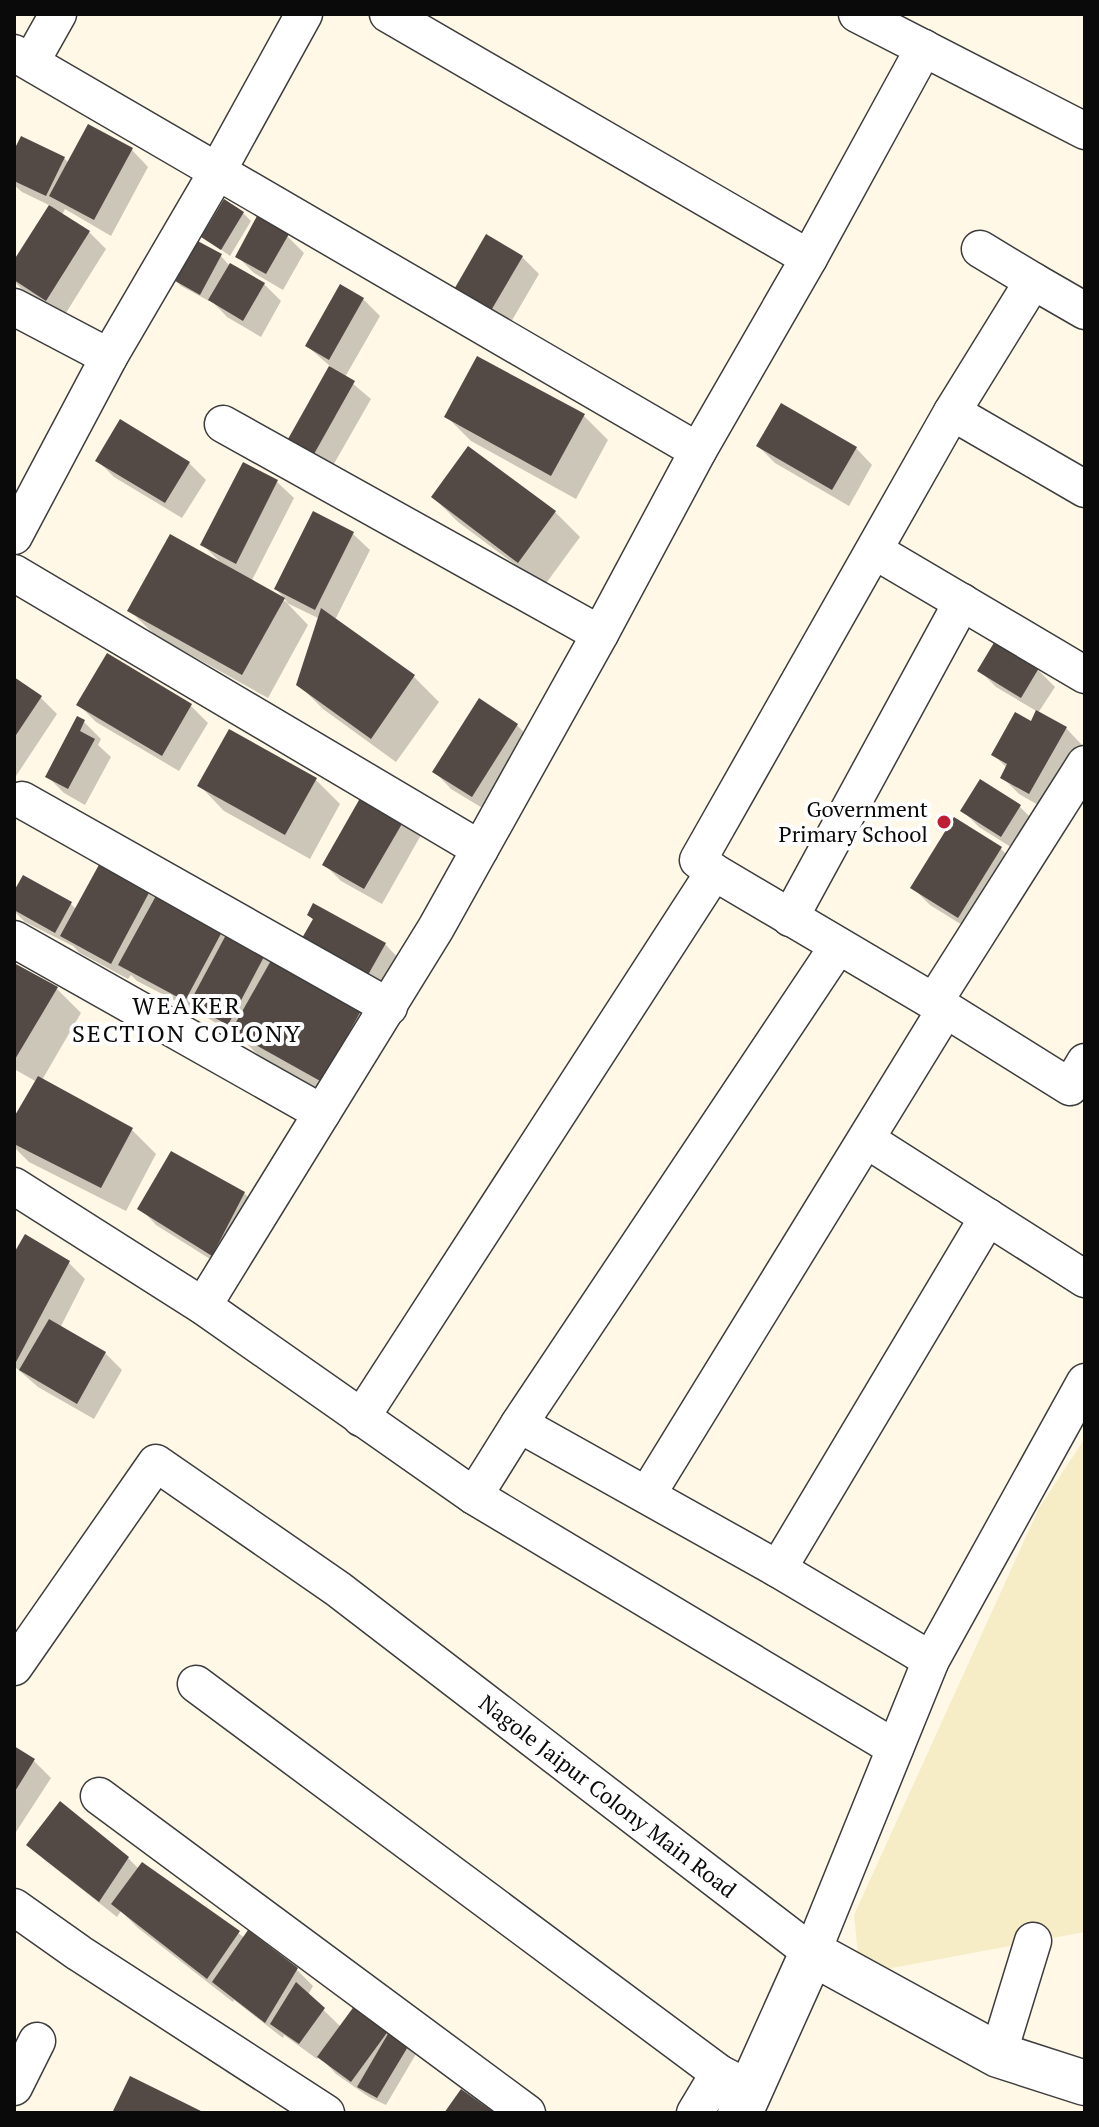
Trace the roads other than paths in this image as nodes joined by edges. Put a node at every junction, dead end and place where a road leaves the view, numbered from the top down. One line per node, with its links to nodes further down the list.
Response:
1 (58, 14): 6 (street)
2 (304, 14): 8 (street)
3 (388, 14): 10 (street)
4 (857, 14): 5 (street)
5 (924, 48): 7 (street); 10 (street)
6 (22, 58): 8 (street)
7 (1085, 131)
8 (217, 172): 14 (street); 17 (street)
9 (980, 249): 11 (street)
10 (809, 258): 17 (street)
11 (1033, 281): 13 (street); 15 (street)
12 (14, 307): 14 (street)
13 (1085, 311)
14 (109, 357): 19 (street)
15 (952, 412): 18 (street); 20 (street)
16 (223, 424): 23 (street)
17 (698, 451): 23 (street)
18 (1085, 489)
19 (14, 536)
20 (875, 551): 22 (street); 28 (street)
21 (14, 573): 27 (street)
22 (962, 602): 24 (street); 29 (street)
23 (600, 634): 27 (street)
24 (1085, 675)
25 (1085, 764): 32 (street)
26 (22, 800): 33 (street)
27 (480, 849): 33 (street)
28 (714, 872): 29 (street); 42 (street)
29 (790, 918): 31 (street)
30 (14, 939): 35 (street)
31 (838, 946): 32 (street); 43 (street)
32 (940, 1006): 34 (street); 36 (street)
33 (389, 1007): 35 (street)
34 (1080, 1082)
35 (322, 1113): 40 (street)
36 (867, 1140): 38 (street); 44 (street)
37 (14, 1186): 40 (street)
38 (988, 1217): 39 (street); 46 (street)
39 (1085, 1279)
40 (203, 1306): 42 (street)
41 (1085, 1382): 47 (street)
42 (361, 1418): 45 (street)
43 (519, 1424): 44 (street); 45 (street)
44 (647, 1495): 46 (street)
45 (474, 1496): 50 (street)
46 (778, 1569): 47 (street)
47 (931, 1660): 50 (street)
48 (14, 1667): 54 (street, Nagole Jaipur Colony Main Road)
49 (196, 1684): 59 (street)
50 (895, 1748): 54 (street)
51 (99, 1796): 61 (street)
52 (14, 1907): 60 (street)
53 (1033, 1941): 56 (street)
54 (812, 1953): 56 (street, Nagole Jaipur Colony Main Road); 59 (street)
55 (37, 2041): 58 (street)
56 (998, 2055): 57 (street, Nagole Jaipur Colony Main Road)
57 (1085, 2083)
58 (14, 2087)
59 (726, 2098)
60 (326, 2113)
61 (527, 2113)

